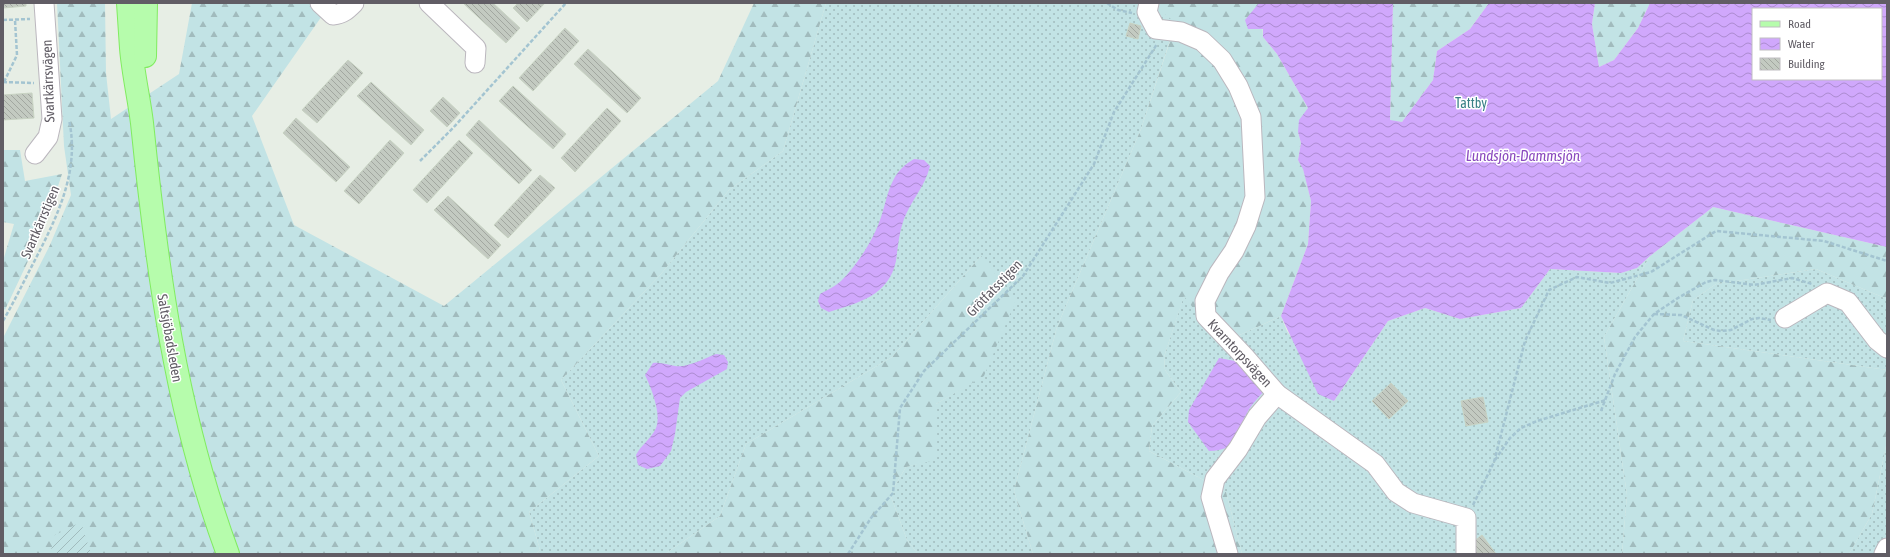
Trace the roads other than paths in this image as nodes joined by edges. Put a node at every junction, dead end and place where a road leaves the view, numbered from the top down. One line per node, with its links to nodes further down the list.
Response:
1 (128, 3): 9 (main road, Saltsjöbadsleden)
2 (146, 3): 9 (main road, Saltsjöbadsleden)
3 (320, 3): 4 (street)
4 (354, 3)
5 (429, 3): 8 (street)
6 (1148, 8): 13 (street, Kvarntorpsvägen)
7 (40, 10): 10 (street, Svartkärrsvägen)
8 (475, 63)
9 (141, 117): 15 (main road, Saltsjöbadsleden)
10 (35, 154)
11 (1785, 318): 12 (street)
12 (1887, 348)
13 (1277, 394): 16 (street); 17 (street, Kvarntorpsvägen)
14 (1887, 548): 18 (street)
15 (228, 554)
16 (1228, 554)
17 (1466, 554)
18 (1884, 554)

